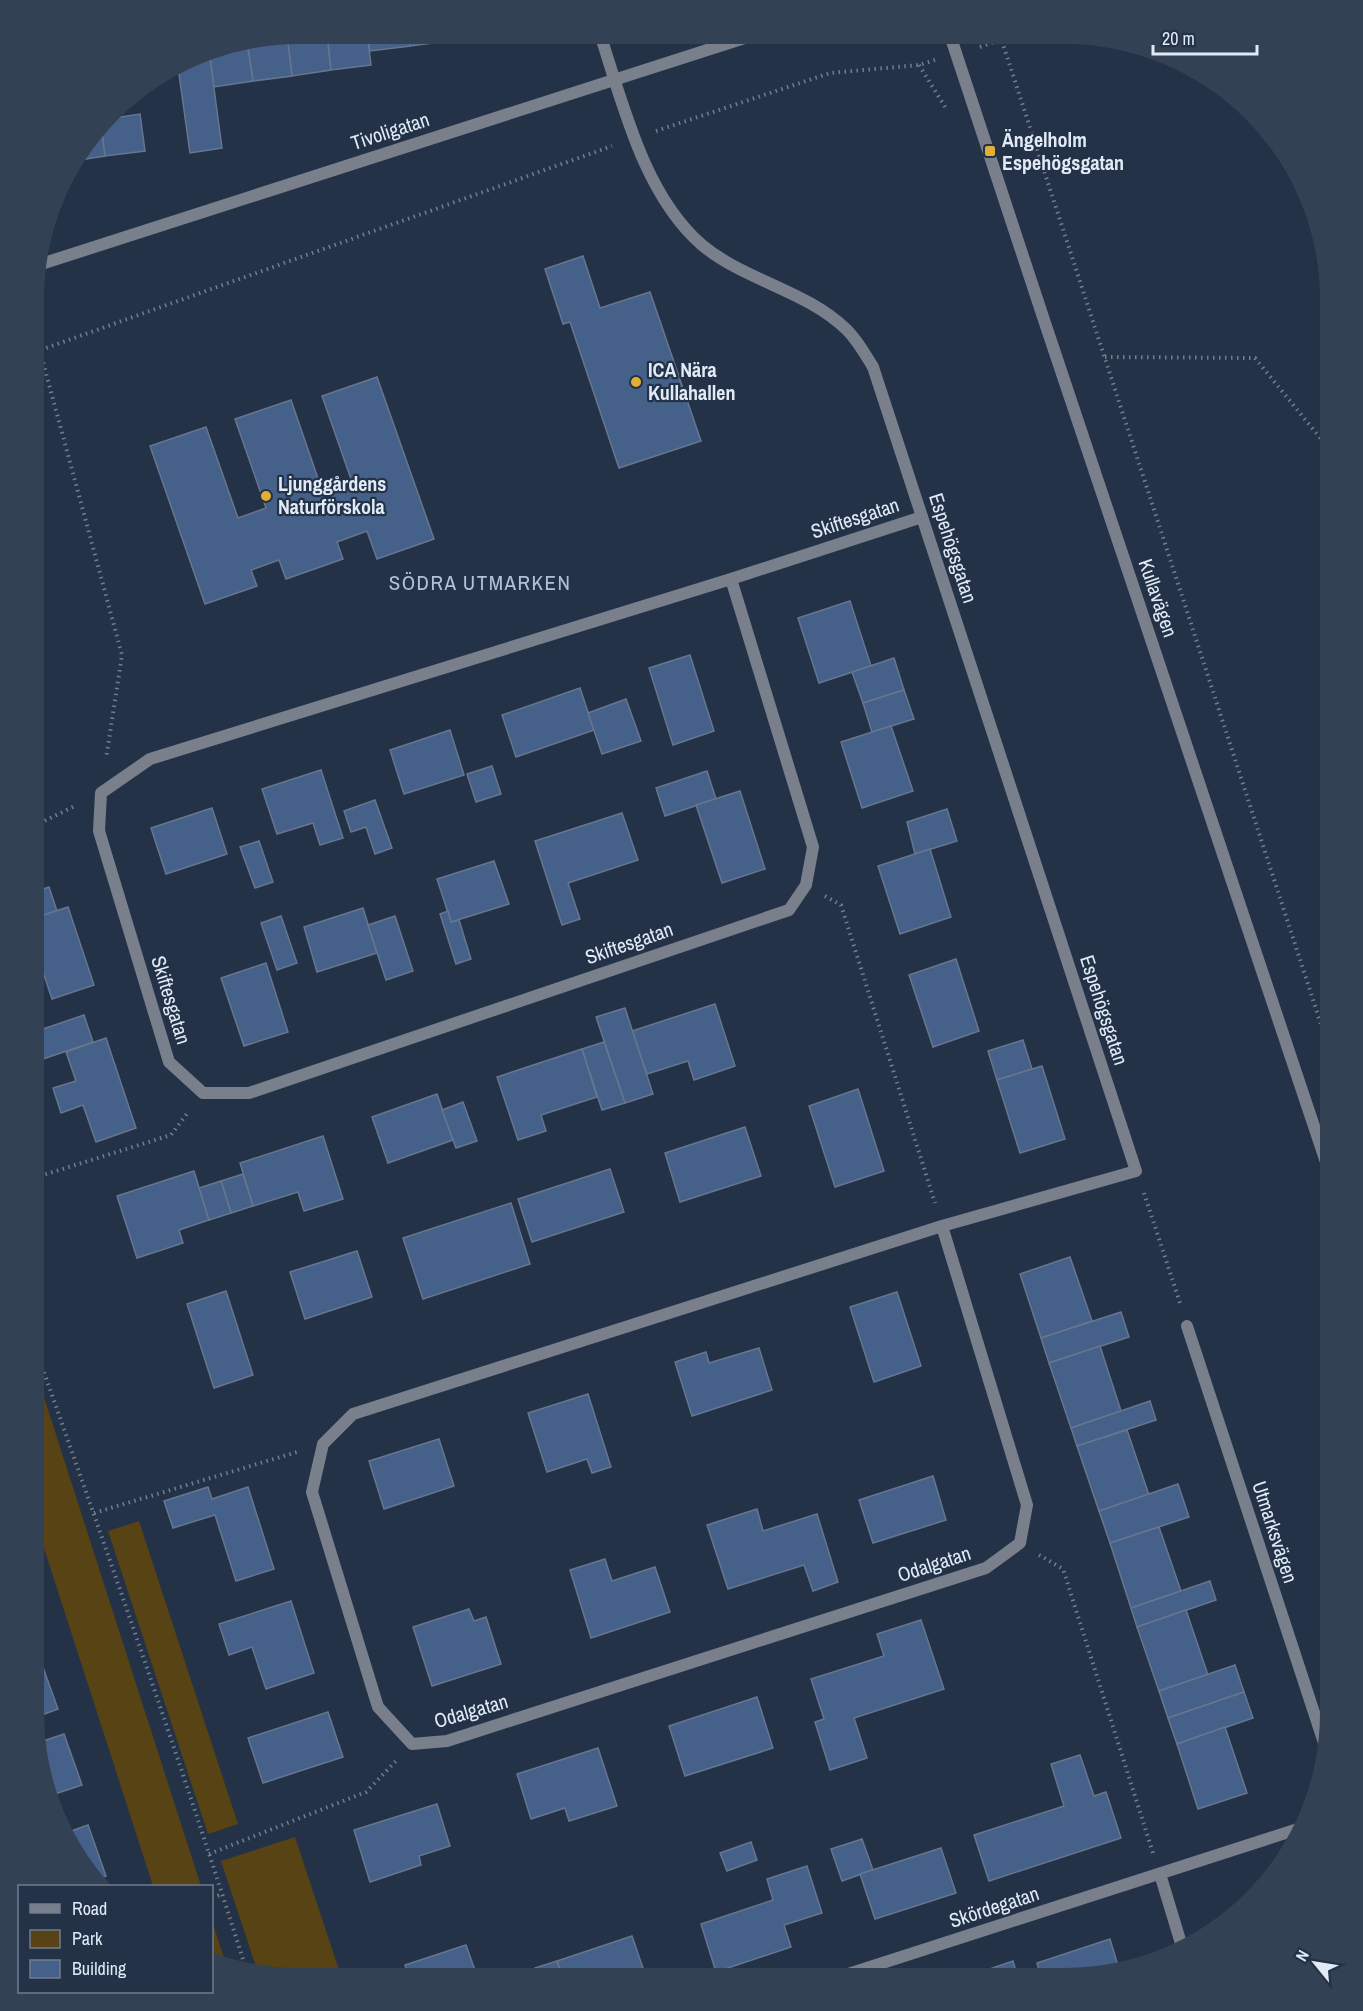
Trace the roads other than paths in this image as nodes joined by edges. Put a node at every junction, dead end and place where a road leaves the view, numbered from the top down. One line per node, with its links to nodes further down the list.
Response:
1 (603, 44): 4 (street, Espehögsgatan)
2 (725, 44): 4 (street, Tivoligatan)
3 (954, 44): 8 (street, Kullavägen)
4 (615, 79): 5 (street, Tivoligatan); 6 (street, Espehögsgatan)
5 (46, 262)
6 (922, 517): 7 (street, Skiftesgatan); 9 (street, Espehögsgatan)
7 (731, 579): 7 (street, Skiftesgatan)
8 (1320, 1144)
9 (942, 1226): 9 (street, Odalgatan)
10 (1187, 1326): 11 (street, Utmarksvägen)
11 (1319, 1728)
12 (1289, 1832): 13 (street, Skördegatan)
13 (1160, 1874): 14 (street); 15 (street, Skördegatan)
14 (1180, 1939)
15 (870, 1967)

